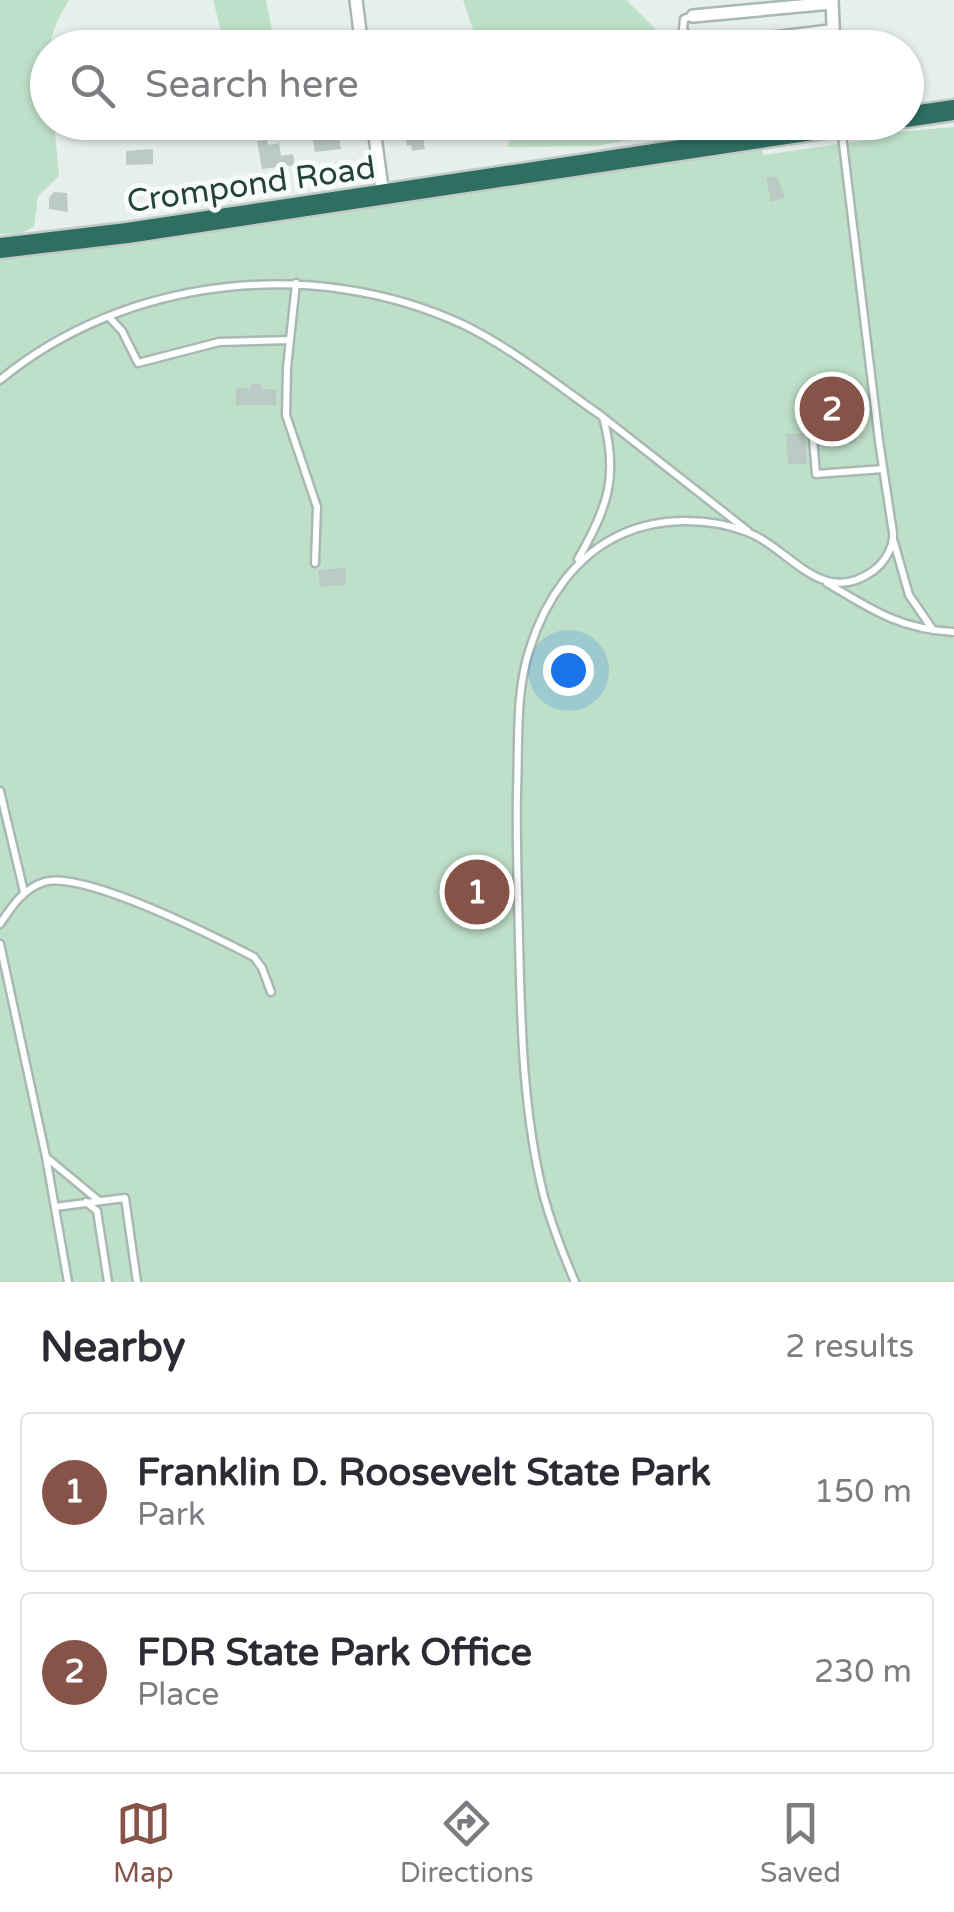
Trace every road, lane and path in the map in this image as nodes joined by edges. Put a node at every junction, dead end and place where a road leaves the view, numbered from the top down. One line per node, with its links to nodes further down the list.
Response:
1 (356, 0): 5 (street)
2 (832, 2): 3 (street); 4 (street)
3 (693, 16): 6 (lane)
4 (833, 28): 7 (lane)
5 (360, 30)
6 (684, 30)
7 (820, 30)
8 (954, 110): 9 (highway)
9 (924, 114)
10 (375, 140): 13 (street)
11 (737, 140): 13 (highway, Crompond Road)
12 (842, 140): 21 (lane)
13 (383, 195): 14 (highway, Crompond Road)
14 (0, 248)
15 (296, 283): 16 (lane); 17 (lane); 20 (lane)
16 (109, 317): 17 (lane); 18 (lane)
17 (290, 340): 24 (lane)
18 (0, 379)
19 (810, 403): 21 (lane)
20 (602, 417): 22 (lane); 25 (lane)
21 (883, 469): 23 (lane)
22 (748, 532): 25 (lane); 26 (lane)
23 (894, 541): 26 (lane); 27 (lane)
24 (315, 563)
25 (572, 569): 43 (lane)
26 (825, 582): 27 (lane)
27 (934, 631): 28 (lane)
28 (954, 632)
29 (0, 791): 30 (lane)
30 (24, 892): 32 (lane); 35 (lane)
31 (0, 902): 32 (lane)
32 (14, 904): 33 (lane)
33 (0, 924)
34 (0, 944): 36 (lane)
35 (271, 992)
36 (46, 1157): 37 (lane); 39 (lane)
37 (99, 1200): 38 (lane); 42 (lane)
38 (85, 1202): 39 (lane); 41 (lane)
39 (55, 1206): 40 (lane)
40 (68, 1282)
41 (108, 1282)
42 (137, 1282)
43 (574, 1282)

